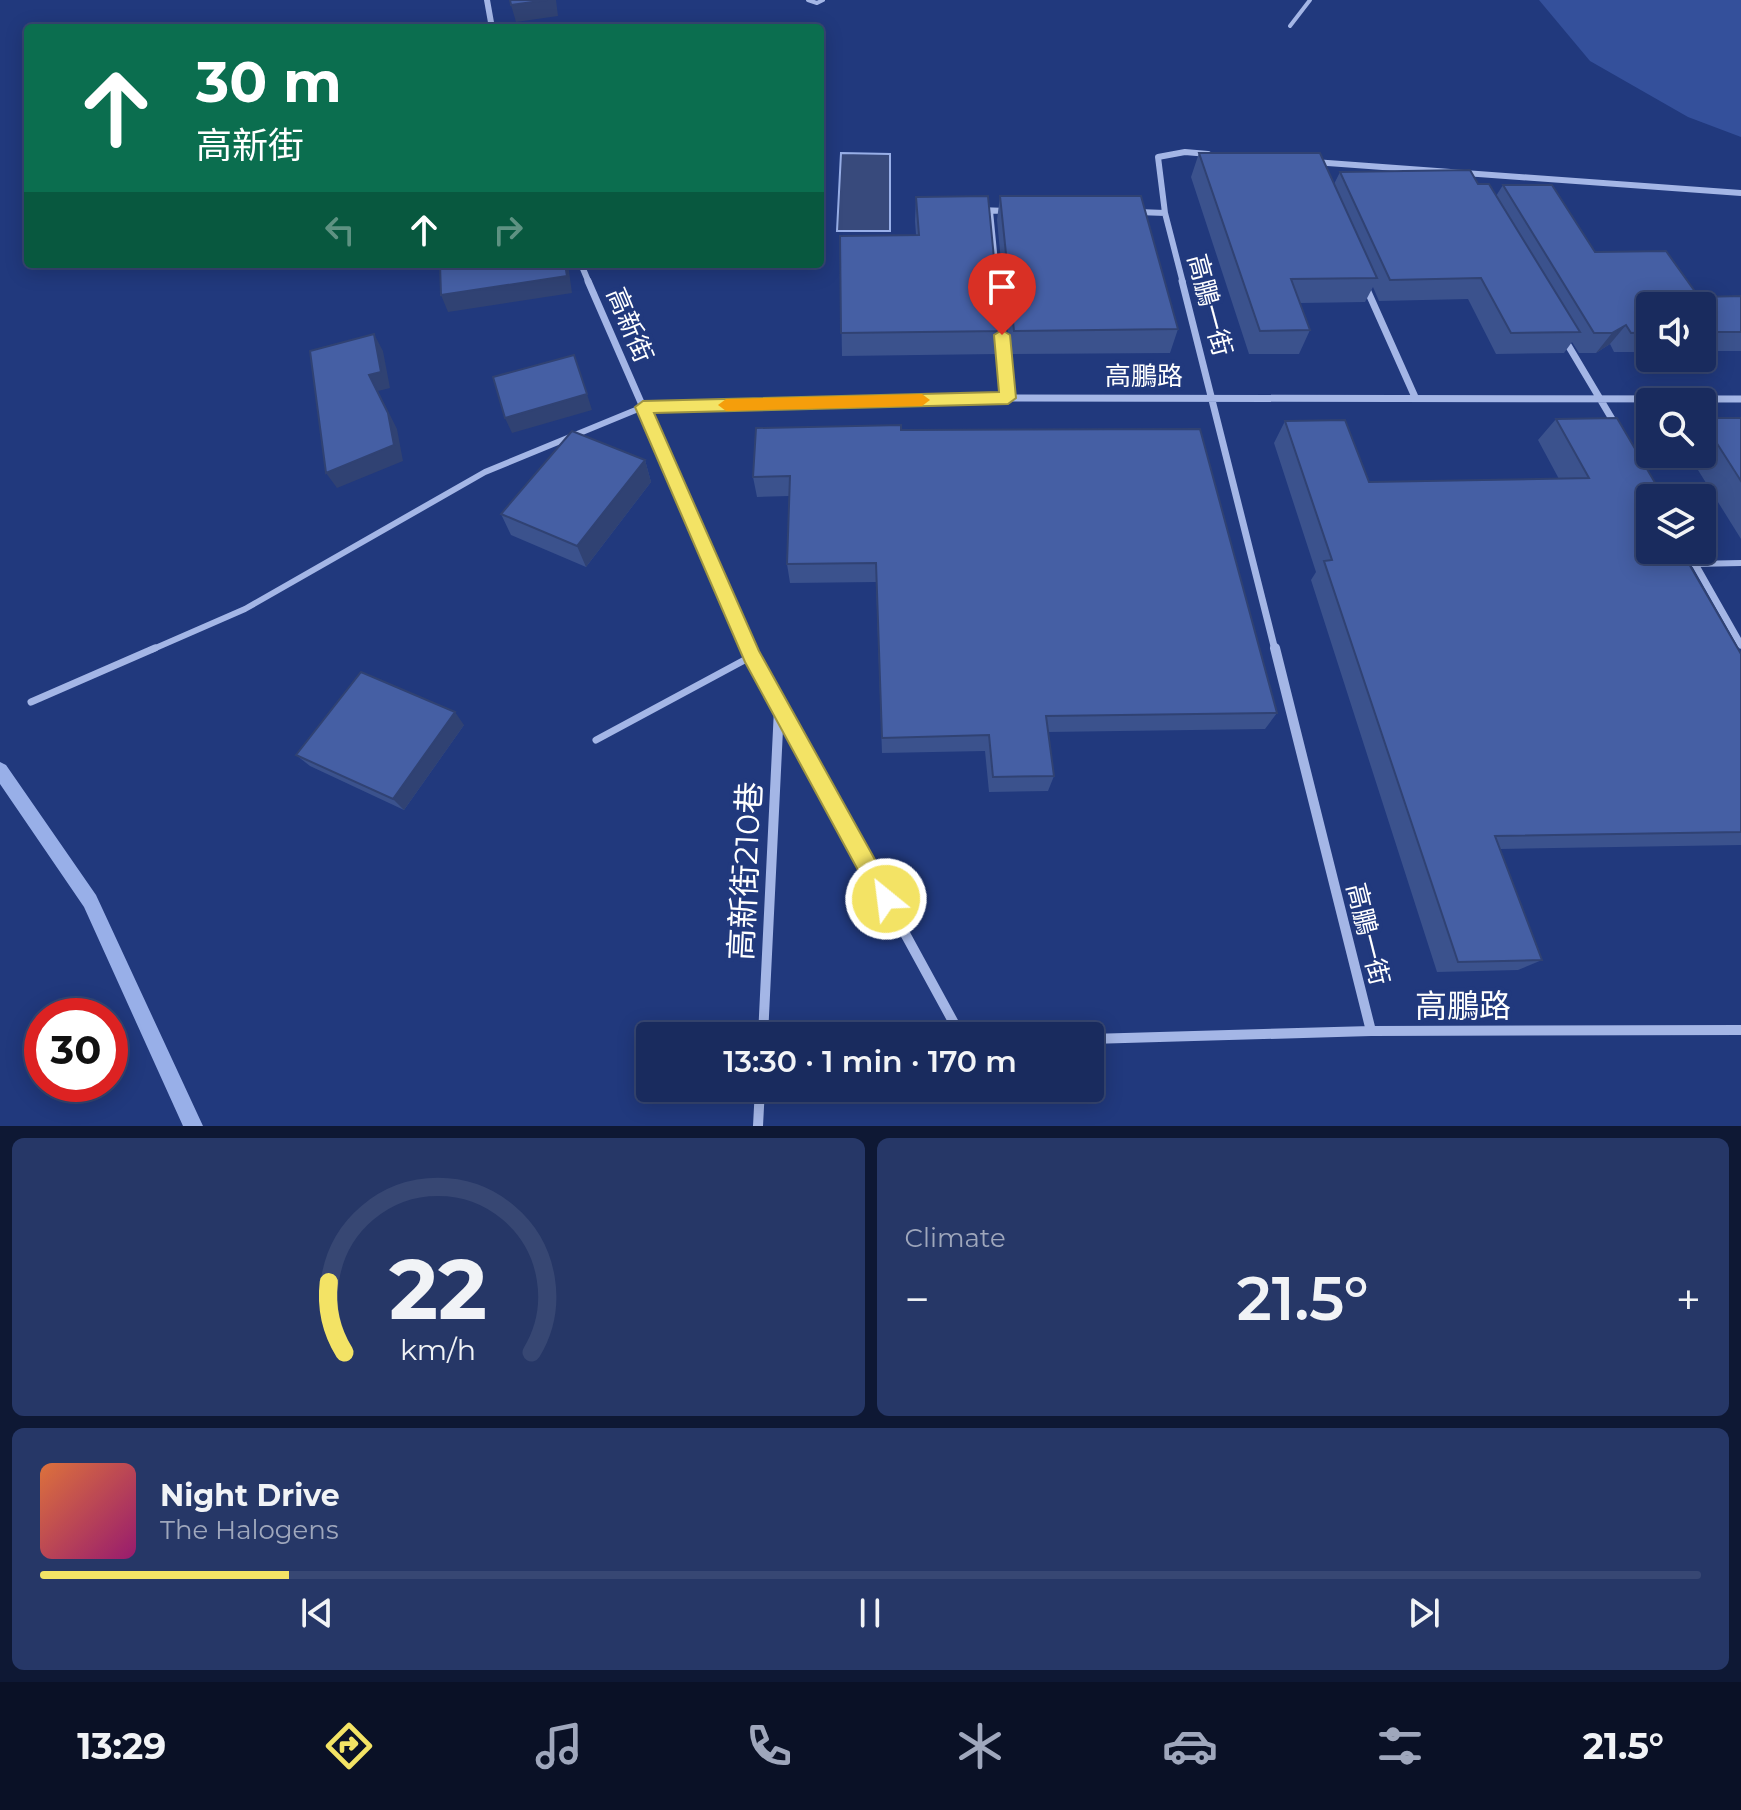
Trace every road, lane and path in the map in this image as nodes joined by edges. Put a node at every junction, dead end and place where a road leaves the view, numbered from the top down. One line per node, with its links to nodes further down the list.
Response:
1 (487, 0): 5 (street)
2 (808, 0): 3 (lane)
3 (823, 0)
4 (1310, 0): 6 (lane)
5 (491, 24)
6 (1290, 26)
7 (1216, 154): 16 (street, 高鵬一街)
8 (1464, 172): 9 (street); 10 (street); 11 (street)
9 (1315, 175)
10 (1472, 185)
11 (1741, 193)
12 (962, 210): 13 (street)
13 (990, 211): 14 (street); 22 (street)
14 (1022, 211)
15 (1133, 212): 16 (street)
16 (1165, 213): 23 (street, 高鵬一街)
17 (583, 268): 25 (street, 高新街)
18 (1359, 272): 20 (street)
19 (1559, 331): 21 (street)
20 (1415, 397): 21 (street, 高鵬路); 23 (street, 高鵬路)
21 (1599, 397): 24 (street, 高鵬路); 26 (street)
22 (1008, 398): 23 (street, 高鵬路); 25 (street, 高鵬路)
23 (1214, 398): 38 (street, 高鵬一街)
24 (1741, 399)
25 (643, 407): 31 (street, 高新街); 32 (lane)
26 (1621, 435)
27 (1741, 563): 29 (lane)
28 (1694, 564): 30 (street)
29 (1716, 564)
30 (1741, 645)
31 (752, 656): 33 (street, 高新街); 34 (lane)
32 (31, 702)
33 (779, 708): 35 (street, 高新街210巷); 36 (street)
34 (596, 740)
35 (764, 1022)
36 (953, 1022)
37 (1741, 1030): 38 (street, 高鵬路)
38 (1371, 1031): 39 (street, 高鵬路)
39 (1104, 1039)
40 (759, 1102): 41 (street)
41 (758, 1126)

